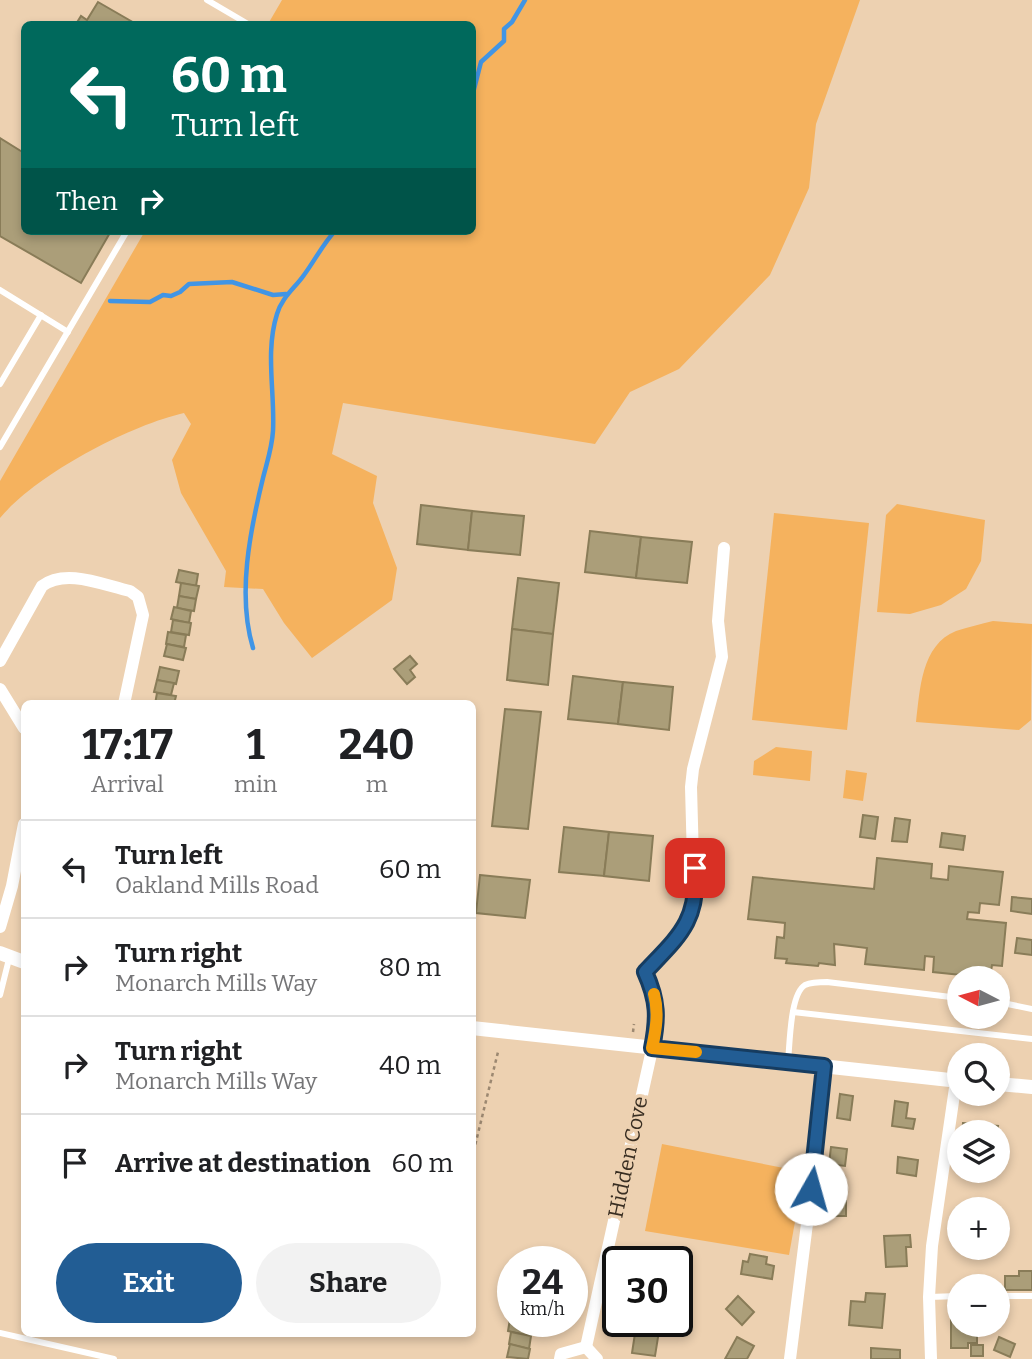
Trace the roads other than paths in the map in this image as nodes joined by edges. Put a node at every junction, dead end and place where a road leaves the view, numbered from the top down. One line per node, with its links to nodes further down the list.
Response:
1 (206, 0): 2 (lane)
2 (243, 21)
3 (125, 235): 6 (lane)
4 (0, 290): 5 (lane)
5 (41, 315): 6 (lane); 7 (lane)
6 (68, 331): 8 (lane)
7 (0, 384)
8 (0, 447)
9 (724, 548): 24 (street, Hidden Cove)
10 (0, 661): 12 (street)
11 (0, 689): 13 (street)
12 (125, 700)
13 (21, 723)
14 (21, 840): 15 (street)
15 (0, 927)
16 (5, 955): 17 (lane)
17 (0, 995)
18 (947, 997): 21 (lane)
19 (1010, 1004): 20 (lane)
20 (1032, 1009)
21 (793, 1012): 23 (lane); 25 (lane)
22 (476, 1028): 24 (street)
23 (1032, 1039)
24 (652, 1048): 25 (street); 36 (street, Hidden Cove)
25 (788, 1061): 26 (street)
26 (824, 1066): 27 (street); 40 (street)
27 (947, 1080)
28 (1010, 1085): 29 (street)
29 (1032, 1087)
30 (953, 1106): 34 (street)
31 (947, 1296): 34 (lane)
32 (1010, 1296): 33 (lane)
33 (1032, 1296)
34 (929, 1297): 41 (street)
35 (0, 1333): 37 (lane)
36 (586, 1347): 38 (street); 39 (street)
37 (114, 1359)
38 (560, 1359)
39 (597, 1359)
40 (790, 1359)
41 (931, 1359)

